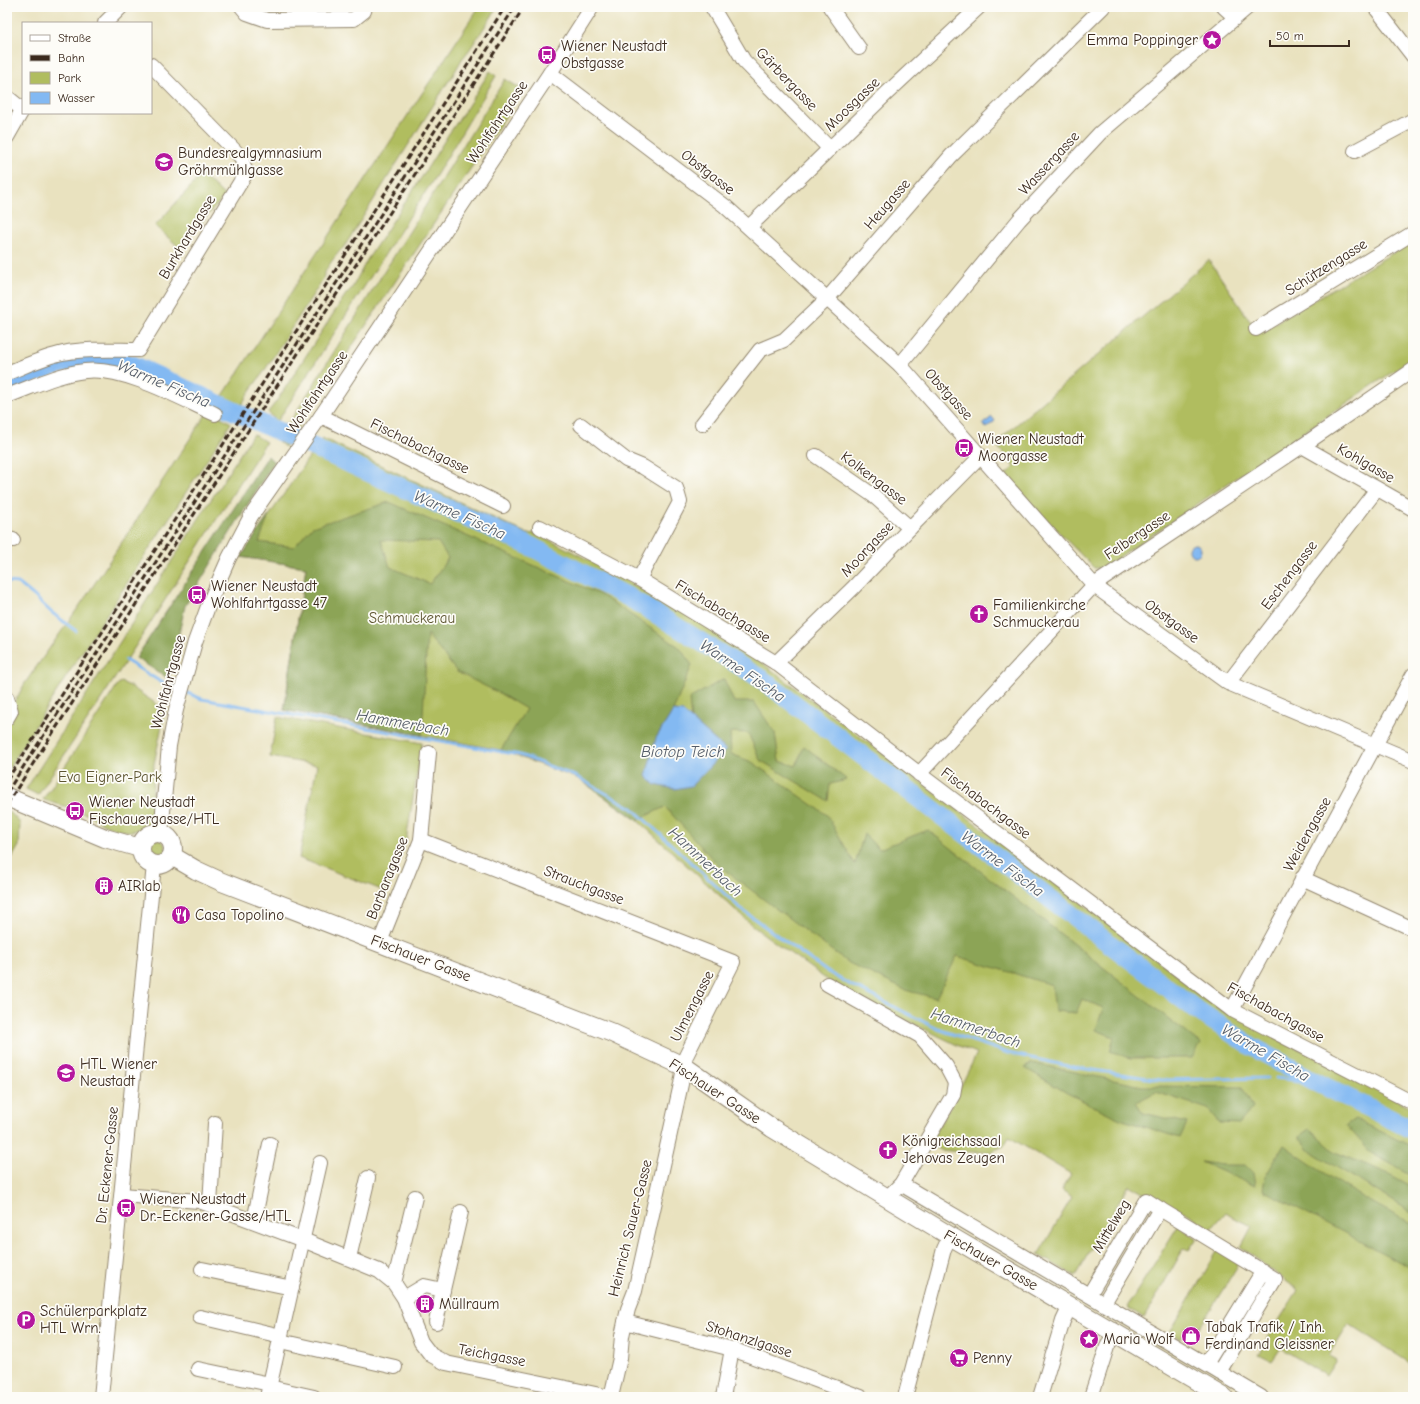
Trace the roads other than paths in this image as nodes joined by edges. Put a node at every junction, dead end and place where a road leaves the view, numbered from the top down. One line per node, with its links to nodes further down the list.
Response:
1 (121, 7): 13 (street)
2 (242, 7): 3 (street)
3 (365, 7)
4 (592, 7): 17 (street, Wohlfahrtgasse)
5 (712, 7): 23 (street, Gärbergasse)
6 (830, 7): 14 (street)
7 (979, 7): 23 (street, Moosgasse)
8 (1102, 7): 27 (street, Heugasse)
9 (1224, 7): 12 (street)
10 (1248, 7): 12 (street, Wassergasse)
11 (1376, 7): 15 (street)
12 (1235, 17): 29 (street, Wassergasse)
13 (108, 22)
14 (859, 48)
15 (1413, 56)
16 (152, 66): 31 (street, Burkhardgasse)
17 (550, 73): 25 (street, Obstgasse); 34 (street, Wohlfahrtgasse)
18 (7, 97): 19 (street)
19 (22, 109)
20 (22, 112): 22 (street)
21 (1413, 120): 24 (street)
22 (7, 137)
23 (830, 149): 25 (street, Moosgasse)
24 (1355, 151)
25 (749, 227): 27 (street, Obstgasse)
26 (1413, 233): 28 (street, Schützengasse)
27 (827, 299): 29 (street, Obstgasse); 35 (street, Heugasse)
28 (1256, 329)
29 (900, 364): 39 (street, Obstgasse)
30 (1413, 370): 37 (street, Felbergasse)
31 (7, 373)
32 (7, 396): 33 (street)
33 (215, 414)
34 (321, 416): 41 (street, Fischabachgasse); 57 (street, Wohlfahrtgasse)
35 (702, 424)
36 (581, 425): 45 (street)
37 (1302, 446): 40 (street, Kohlgasse); 46 (street, Felbergasse)
38 (816, 456): 44 (street, Kolkengasse)
39 (981, 456): 44 (street, Moorgasse); 46 (street, Obstgasse)
40 (1377, 488): 42 (street, Kohlgasse); 49 (street, Eschengasse)
41 (503, 506)
42 (1413, 509)
43 (540, 527): 45 (street, Fischabachgasse)
44 (910, 528): 47 (street, Moorgasse)
45 (639, 579): 47 (street, Fischabachgasse)
46 (1094, 584): 49 (street, Obstgasse); 55 (street, Felbergasse)
47 (776, 663): 55 (street, Fischabachgasse)
48 (1413, 675): 52 (street, Weidengasse)
49 (1228, 683): 52 (street, Obstgasse)
50 (7, 698): 51 (street)
51 (7, 718)
52 (1374, 745): 54 (street, Obstgasse); 62 (street, Weidengasse)
53 (429, 753): 58 (street, Barbaragasse)
54 (1413, 760)
55 (919, 774): 67 (street, Fischabachgasse)
56 (7, 797): 59 (main road)
57 (161, 833): 59 (main road); 60 (main road)
58 (421, 840): 64 (street, Barbaragasse); 65 (street, Strauchgasse)
59 (140, 848): 61 (main road)
60 (172, 856): 61 (main road); 64 (main road, Fischauer Gasse)
61 (154, 865): 75 (street, Dr. Eckener-Gasse)
62 (1302, 878): 63 (street); 67 (street, Weidengasse)
63 (1413, 929)
64 (380, 942): 68 (main road, Fischauer Gasse)
65 (734, 962): 68 (street, Ulmengasse)
66 (827, 984): 74 (street)
67 (1232, 1010): 69 (street, Fischabachgasse)
68 (685, 1067): 77 (main road, Fischauer Gasse); 96 (street, Heinrich Sauer-Gasse)
69 (1413, 1103)
70 (215, 1124): 78 (street)
71 (270, 1144): 81 (street)
72 (320, 1163): 83 (street)
73 (368, 1178): 84 (street)
74 (901, 1184): 77 (street); 90 (street)
75 (122, 1195): 78 (street, Teichgasse); 105 (street, Dr. Eckener-Gasse)
76 (415, 1197): 87 (street)
77 (886, 1198): 82 (main road, Fischauer Gasse)
78 (210, 1204): 81 (street, Teichgasse)
79 (1160, 1209): 86 (street); 90 (street, Mittelweg); 92 (street)
80 (461, 1212): 89 (street)
81 (254, 1221): 83 (street, Teichgasse)
82 (950, 1236): 93 (main road, Fischauer Gasse); 110 (street)
83 (303, 1240): 84 (street, Teichgasse); 88 (street)
84 (349, 1258): 87 (street, Teichgasse)
85 (202, 1269): 88 (street)
86 (1263, 1271): 100 (street); 103 (street)
87 (394, 1283): 91 (street, Teichgasse)
88 (292, 1288): 98 (street)
89 (443, 1290): 91 (street); 95 (street)
90 (1089, 1295): 92 (street)
91 (404, 1298): 107 (street, Teichgasse)
92 (1104, 1304): 100 (street)
93 (1070, 1306): 97 (main road, Fischauer Gasse); 111 (street)
94 (200, 1318): 98 (street)
95 (436, 1322)
96 (625, 1322): 99 (street, Stohanzlgasse); 107 (street, Heinrich Sauer-Gasse)
97 (1115, 1332): 112 (street); 113 (main road, Fischauer Gasse)
98 (281, 1338): 101 (street); 104 (street)
99 (732, 1349): 108 (street); 109 (street, Stohanzlgasse)
100 (1206, 1364): 103 (street)
101 (395, 1367)
102 (198, 1369): 104 (street)
103 (1219, 1372): 114 (street)
104 (268, 1389): 106 (street)
105 (101, 1397)
106 (314, 1397)
107 (611, 1397)
108 (723, 1397)
109 (860, 1397)
110 (904, 1397)
111 (1040, 1397)
112 (1091, 1397)
113 (1224, 1397)
114 (1261, 1397)

